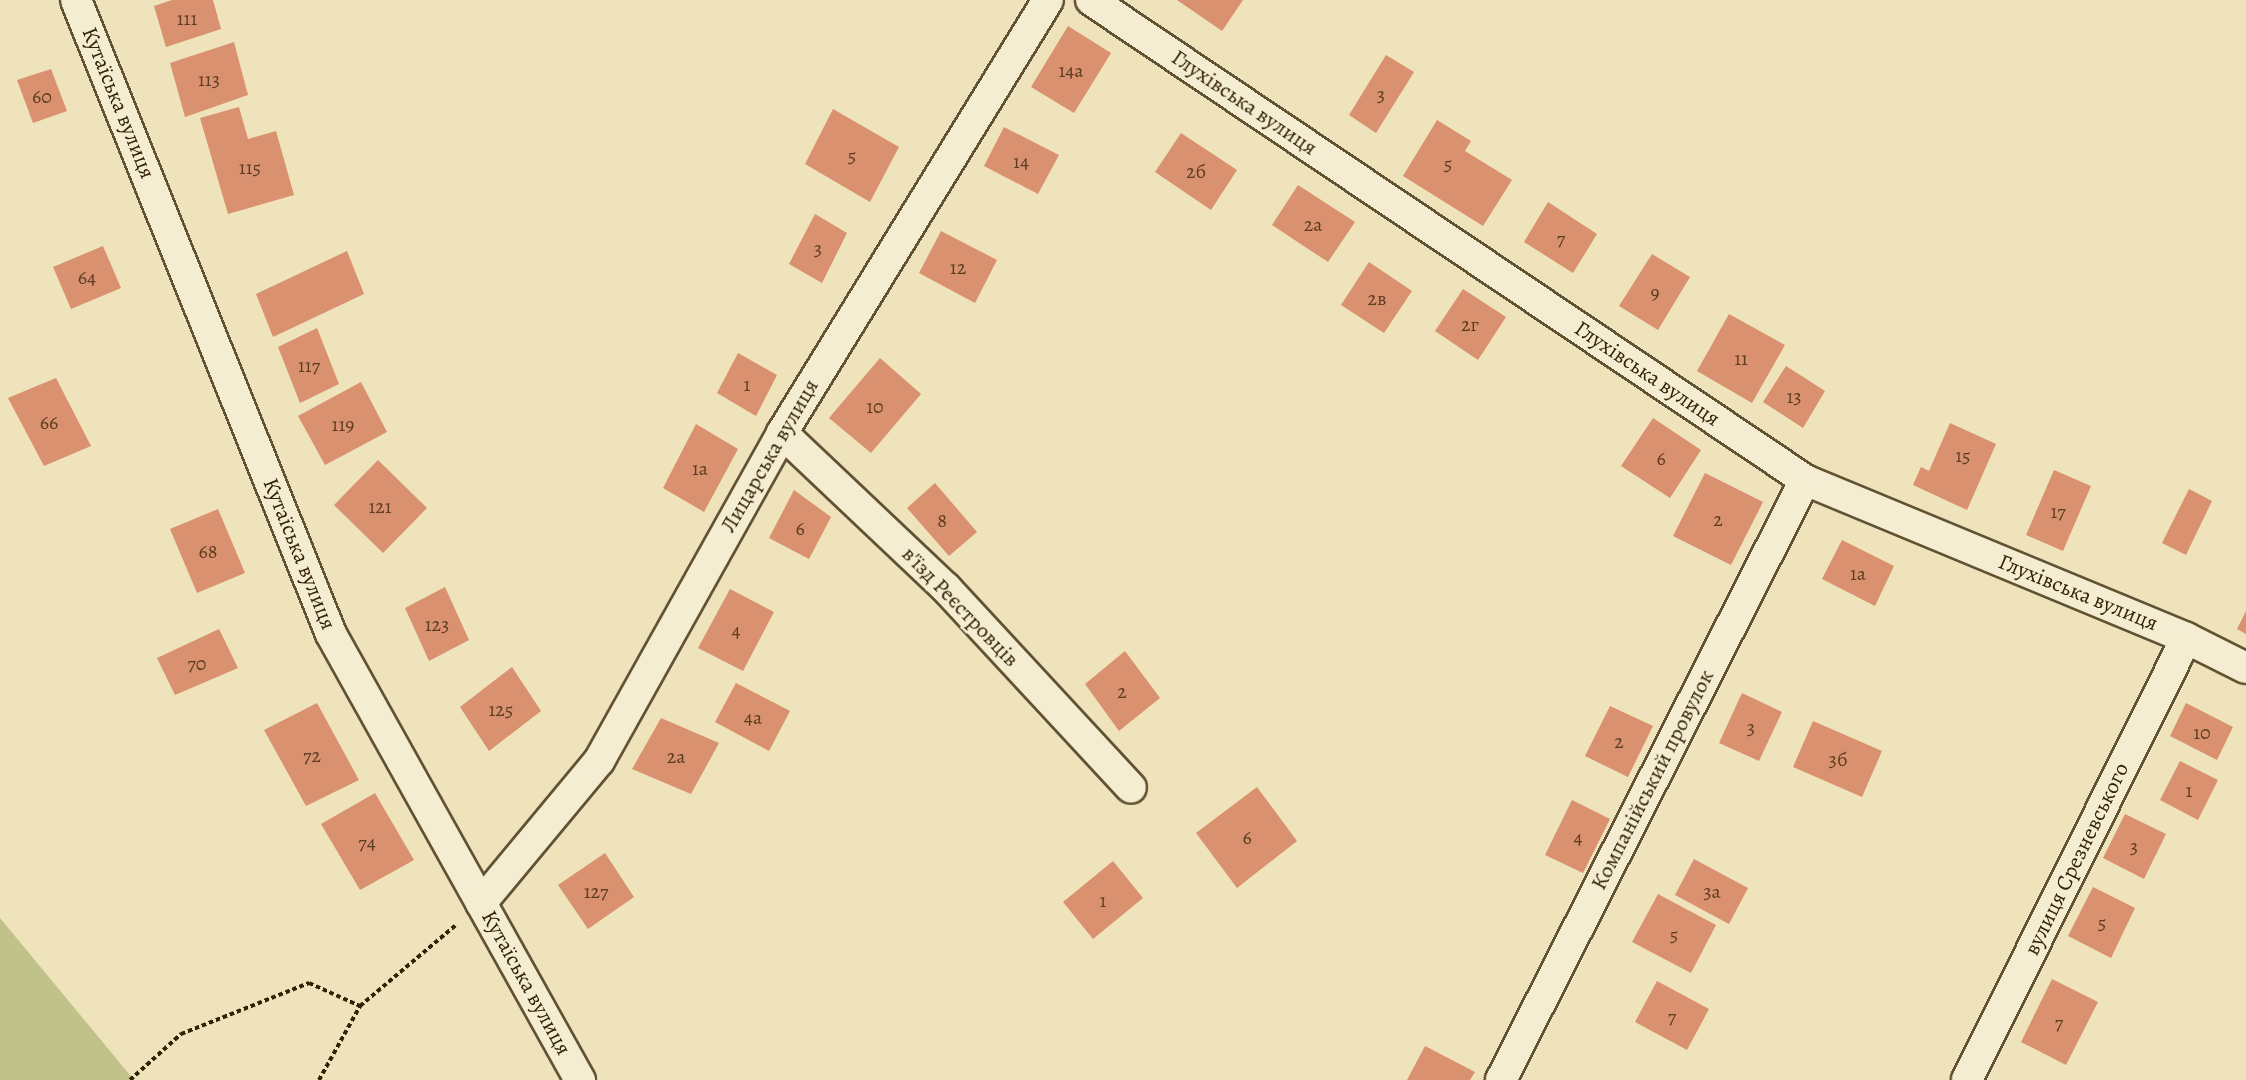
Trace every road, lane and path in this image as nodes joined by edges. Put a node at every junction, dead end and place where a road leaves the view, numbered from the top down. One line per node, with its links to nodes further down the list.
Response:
1 (76, 0): 9 (street, Кутаїська вулиця)
2 (1048, 0): 4 (street, Лицарська вулиця)
3 (1091, 0): 5 (street, Глухівська вулиця)
4 (782, 433): 8 (street, в'їзд Реєстровців); 9 (street, Лицарська вулиця)
5 (1805, 480): 6 (street, Глухівська вулиця); 14 (street, Компанійський провулок)
6 (2186, 638): 7 (street, Глухівська вулиця); 15 (street, вулиця Срезневського)
7 (2246, 668)
8 (1131, 788)
9 (481, 903): 10 (path); 13 (street, Кутаїська вулиця)
10 (360, 1006): 11 (path); 12 (path)
11 (130, 1080)
12 (319, 1080)
13 (580, 1080)
14 (1501, 1080)
15 (1967, 1080)

